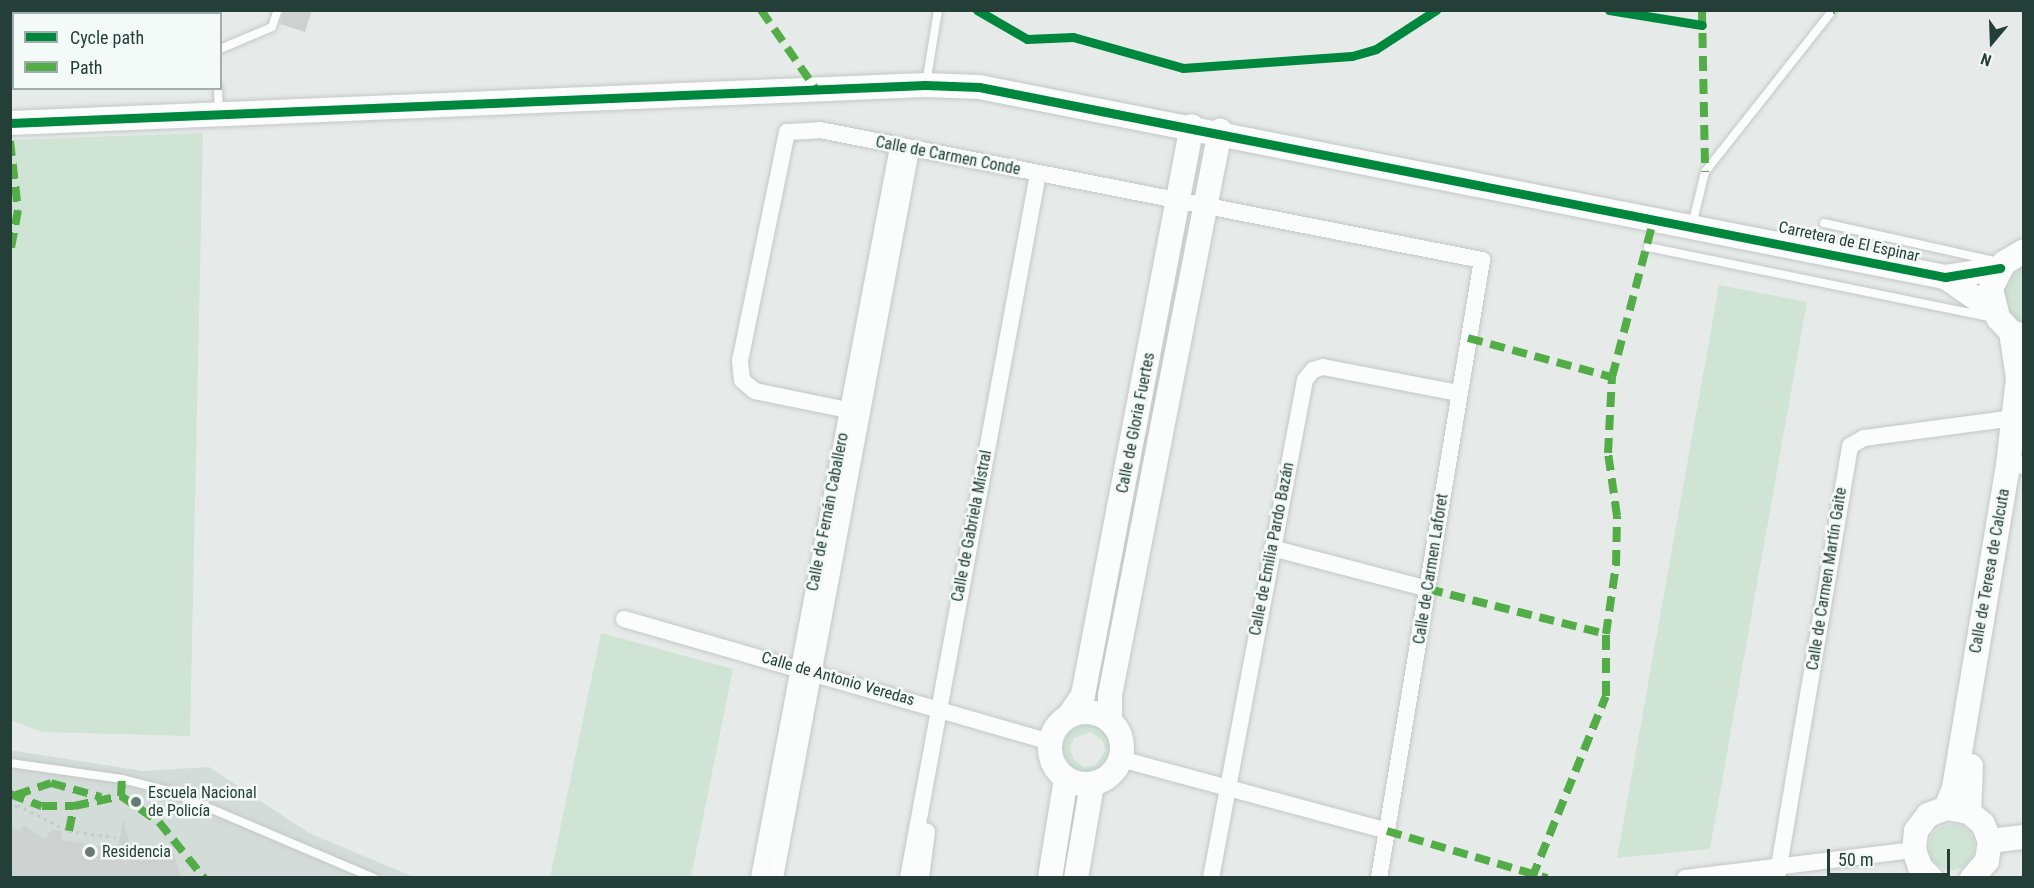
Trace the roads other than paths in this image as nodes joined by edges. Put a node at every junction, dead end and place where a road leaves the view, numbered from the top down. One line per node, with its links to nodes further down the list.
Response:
1 (278, 10): 4 (lane)
2 (938, 10): 5 (lane)
3 (1833, 10): 16 (lane)
4 (222, 48)
5 (926, 85): 7 (street, Carretera de El Espinar); 9 (street, Carretera de El Espinar)
6 (218, 90): 7 (lane)
7 (219, 115): 8 (street, Carretera de El Espinar)
8 (10, 123)
9 (1192, 126): 10 (street, Carretera de El Espinar); 13 (street, Calle de Gloria Fuertes)
10 (1220, 131): 14 (street, Calle de Gloria Fuertes); 16 (street, Carretera de El Espinar)
11 (904, 148): 12 (street, Calle de Carmen Conde); 23 (street, Calle de Fernán Caballero); 23 (street, Calle de Carmen Conde)
12 (1043, 175): 13 (street, Calle de Carmen Conde); 30 (street, Calle de Gabriela Mistral)
13 (1179, 201): 14 (street, Calle de Carmen Conde); 31 (street, Calle de Gloria Fuertes)
14 (1205, 206): 19 (street, Calle de Carmen Conde); 32 (street, Calle de Gloria Fuertes)
15 (1824, 223): 18 (lane)
16 (1692, 226): 20 (street, Carretera de El Espinar)
17 (1648, 247): 21 (lane)
18 (2015, 257): 20 (street, Carretera de El Espinar); 21 (street, Calle de Teresa de Calcuta)
19 (1482, 260): 22 (street, Calle de Carmen Laforet)
20 (1945, 277): 21 (street, Carretera de El Espinar)
21 (2006, 324): 24 (street, Calle de Teresa de Calcuta)
22 (1457, 398): 26 (street, Calle de Emilia Pardo Bazán); 27 (street, Calle de Carmen Laforet)
23 (855, 411): 29 (street, Calle de Fernán Caballero)
24 (2014, 418): 39 (street, Calle de Teresa de Calcuta); 45 (street, Calle de Carmen Martín Gaite)
25 (2023, 461): 40 (street, Calle de Teresa de Calcuta)
26 (1277, 549): 27 (street); 38 (street, Calle de Emilia Pardo Bazán)
27 (1428, 589): 41 (street, Calle de Carmen Laforet)
28 (624, 619): 29 (street, Calle de Antonio Veredas)
29 (806, 670): 30 (street, Calle de Antonio Veredas); 47 (street, Calle de Fernán Caballero); 48 (street, Calle de Fernán Caballero)
30 (942, 708): 33 (street, Calle de Antonio Veredas); 49 (street, Calle de Gabriela Mistral); 50 (street, Calle de Gabriela Mistral)
31 (1069, 716): 32 (street); 33 (street)
32 (1110, 721): 34 (street)
33 (1050, 742): 36 (street)
34 (1121, 759): 37 (street); 38 (street)
35 (10, 763): 46 (lane)
36 (1066, 778): 37 (street); 51 (street)
37 (1092, 784): 52 (street)
38 (1234, 790): 41 (street); 53 (street, Calle de Emilia Pardo Bazán); 54 (street, Calle de Emilia Pardo Bazán)
39 (1946, 808): 40 (street); 44 (street)
40 (1969, 812): 43 (street)
41 (1387, 831): 55 (street, Calle de Carmen Laforet)
42 (2024, 837): 43 (street)
43 (1990, 841): 58 (street)
44 (1914, 850): 45 (street); 57 (street)
45 (1778, 872): 56 (street)
46 (374, 878)
47 (759, 878)
48 (775, 878)
49 (908, 878)
50 (921, 878)
51 (1050, 878)
52 (1076, 878)
53 (1211, 878)
54 (1222, 878)
55 (1380, 878)
56 (1685, 878)
57 (1931, 878)
58 (1972, 878)

